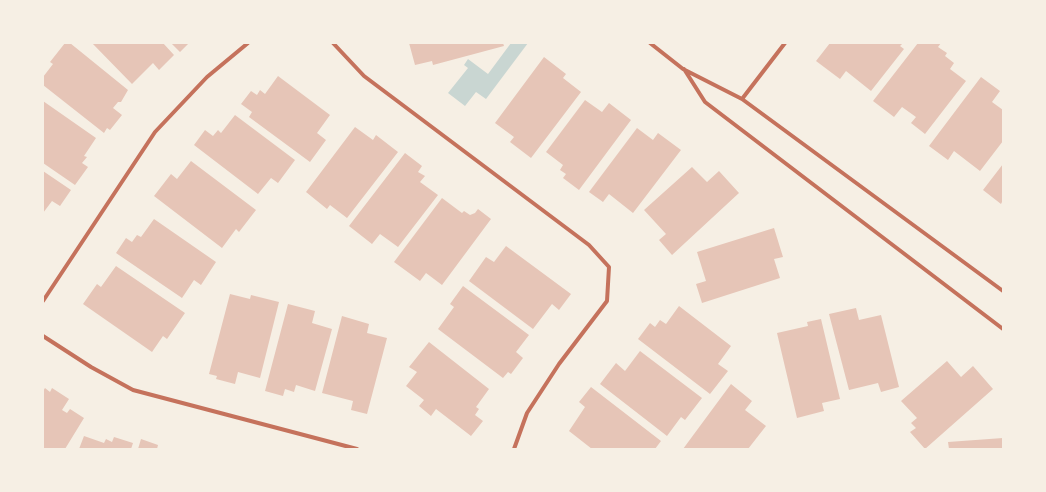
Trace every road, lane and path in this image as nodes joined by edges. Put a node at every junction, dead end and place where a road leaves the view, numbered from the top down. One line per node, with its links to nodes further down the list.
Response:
1 (248, 43): 8 (street)
2 (333, 43): 12 (street)
3 (650, 43): 5 (street)
4 (785, 43): 6 (street)
5 (683, 69): 6 (street); 9 (street)
6 (742, 100): 7 (street)
7 (1003, 291)
8 (43, 302)
9 (1003, 329)
10 (43, 336): 11 (street)
11 (357, 449)
12 (514, 449)

